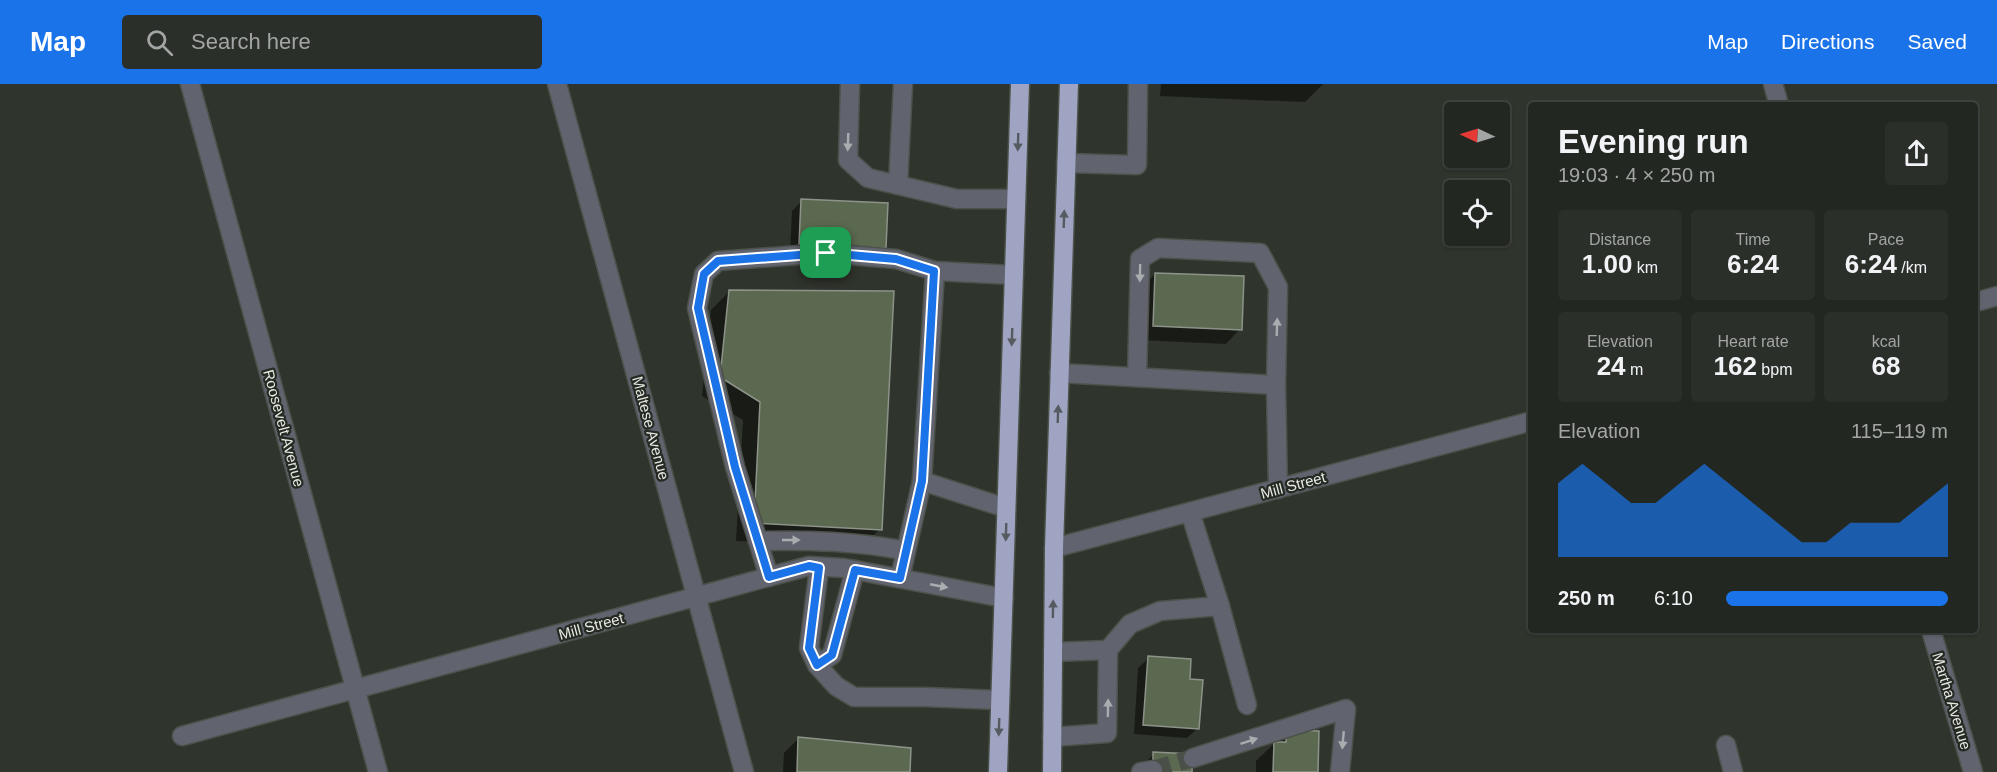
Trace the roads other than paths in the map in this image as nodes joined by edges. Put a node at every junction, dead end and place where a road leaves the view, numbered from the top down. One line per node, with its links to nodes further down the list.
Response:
1 (190, 84): 39 (street, Roosevelt Avenue)
2 (557, 84): 32 (street, Maltese Avenue)
3 (850, 84): 11 (street, one-way to 11)
4 (903, 84): 11 (street)
5 (1020, 84): 12 (highway, one-way to 12)
6 (1069, 84): 10 (highway)
7 (1138, 84): 10 (street)
8 (1773, 84): 9 (street)
9 (1778, 102)
10 (1066, 163): 17 (highway, one-way to 10)
11 (898, 185): 12 (street)
12 (1016, 199): 14 (highway)
13 (934, 271): 14 (street); 21 (street); 25 (street)
14 (1014, 275): 23 (highway, one-way to 23)
15 (1997, 296): 16 (street)
16 (1978, 301)
17 (1059, 373): 18 (street); 26 (highway, one-way to 17)
18 (1137, 377): 19 (street); 19 (street, one-way to 18)
19 (1276, 385): 22 (street)
20 (1528, 422): 22 (street, Mill Street)
21 (922, 481): 23 (street); 27 (street)
22 (1278, 489): 24 (street, Mill Street)
23 (1006, 508): 33 (highway, one-way to 33)
24 (1190, 512): 26 (street, Mill Street); 34 (street)
25 (758, 540): 27 (street, one-way to 27); 30 (street)
26 (1054, 548): 37 (highway, one-way to 26)
27 (906, 551): 31 (street)
28 (819, 568): 29 (street, Mill Street); 30 (street, Mill Street); 38 (street)
29 (855, 570): 31 (street, Mill Street); 38 (street)
30 (769, 577): 32 (street, Mill Street)
31 (900, 578): 33 (street, Mill Street, one-way to 33)
32 (697, 597): 39 (street, Mill Street); 47 (street, Maltese Avenue)
33 (1004, 598): 40 (highway)
34 (1220, 606): 36 (street); 41 (street)
35 (1932, 633): 52 (street, Martha Avenue)
36 (1108, 650): 37 (street); 43 (street, one-way to 36)
37 (1053, 652): 43 (highway)
38 (817, 665): 40 (street)
39 (356, 689): 42 (street, Mill Street); 46 (street, Roosevelt Avenue)
40 (1000, 700): 48 (highway, one-way to 48)
41 (1247, 705)
42 (182, 736)
43 (1052, 737): 49 (highway)
44 (1726, 745): 51 (street)
45 (1193, 758): 50 (street, one-way to 50)
46 (378, 772)
47 (744, 772)
48 (998, 772)
49 (1052, 772)
50 (1340, 772)
51 (1733, 772)
52 (1973, 772)

